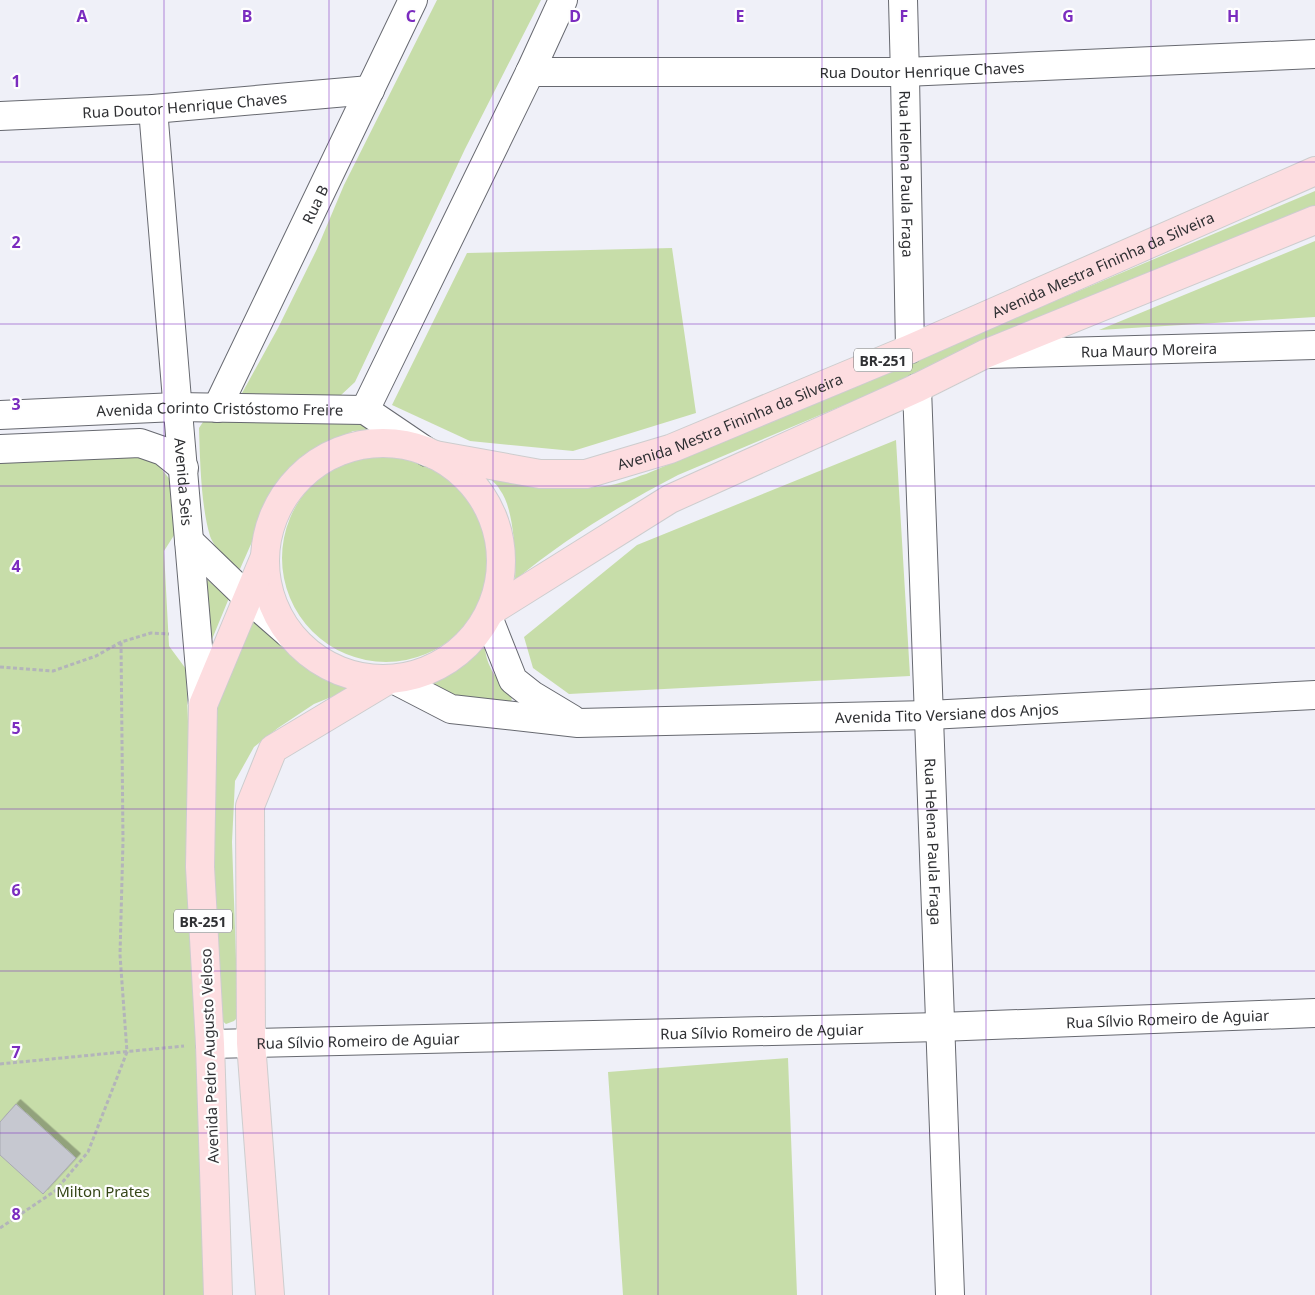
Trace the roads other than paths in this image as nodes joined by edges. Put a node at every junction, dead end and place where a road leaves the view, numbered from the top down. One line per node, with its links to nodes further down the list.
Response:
1 (414, 0): 7 (street, Rua B)
2 (564, 0): 5 (street)
3 (903, 0): 6 (street, Rua Helena Paula Fraga)
4 (1315, 54): 6 (street, Rua Doutor Henrique Chaves)
5 (530, 72): 6 (street, Rua Doutor Henrique Chaves); 18 (street)
6 (905, 72): 13 (street, Rua Helena Paula Fraga)
7 (370, 90): 8 (street, Rua Doutor Henrique Chaves); 17 (street, Rua B)
8 (153, 109): 9 (street, Rua Doutor Henrique Chaves); 16 (street, Avenida Seis)
9 (0, 116)
10 (1315, 171): 13 (main road, Avenida Mestra Fininha da Silveira / BR-251)
11 (1315, 220): 14 (main road, BR-251)
12 (1315, 345): 14 (street, Rua Mauro Moreira)
13 (910, 349): 21 (main road, Avenida Mestra Fininha da Silveira / BR-251)
14 (985, 354): 15 (main road, BR-251)
15 (917, 388): 26 (main road, BR-251); 31 (street, Rua Helena Paula Fraga)
16 (176, 407): 17 (street, Avenida Corinto Cristóstomo Freire); 19 (street, Avenida Corinto Cristóstomo Freire); 22 (street, Avenida Seis)
17 (217, 408): 18 (street, Avenida Corinto Cristóstomo Freire)
18 (365, 410): 21 (street, Avenida Corinto Cristóstomo Freire)
19 (0, 415)
20 (0, 449): 22 (street)
21 (431, 453): 24 (main road); 26 (main road)
22 (184, 468): 23 (street, Avenida Seis)
23 (189, 541): 25 (street); 30 (street, Avenida Seis)
24 (264, 559): 25 (main road, Avenida Pedro Augusto Veloso / BR-251); 27 (main road)
25 (248, 598): 27 (street); 30 (main road, Avenida Pedro Augusto Veloso / BR-251)
26 (489, 614): 28 (main road); 32 (street)
27 (288, 633): 28 (main road)
28 (391, 680): 32 (street, Avenida Tito Versiane dos Anjos); 35 (main road, BR-251)
29 (1315, 695): 31 (street, Avenida Tito Versiane dos Anjos)
30 (203, 705): 36 (main road, Avenida Pedro Augusto Veloso / BR-251)
31 (929, 715): 32 (street, Avenida Tito Versiane dos Anjos); 34 (street, Rua Helena Paula Fraga)
32 (578, 722)
33 (1315, 1012): 34 (street, Rua Sílvio Romeiro de Aguiar)
34 (940, 1027): 35 (street, Rua Sílvio Romeiro de Aguiar); 39 (street, Rua Helena Paula Fraga)
35 (251, 1043): 36 (street, Rua Sílvio Romeiro de Aguiar); 38 (main road, BR-251)
36 (210, 1044): 37 (main road, Avenida Pedro Augusto Veloso / BR-251)
37 (218, 1295)
38 (270, 1295)
39 (950, 1295)

